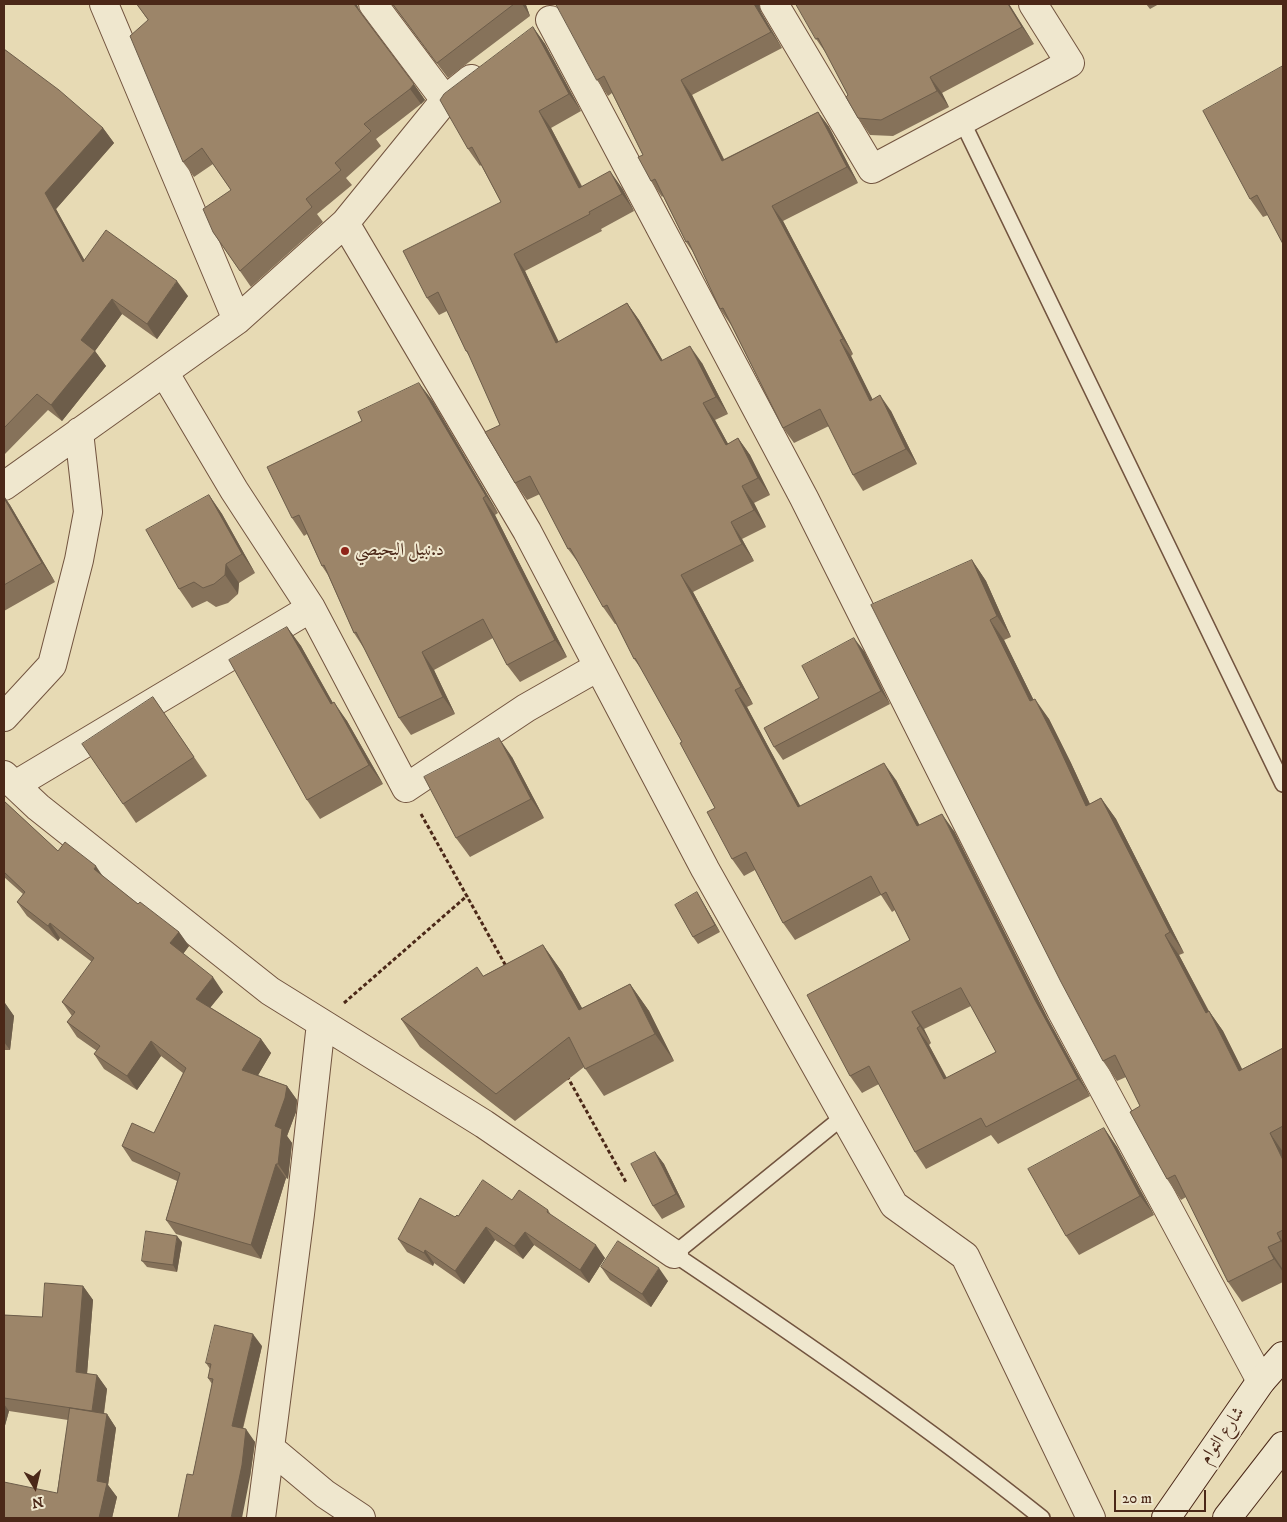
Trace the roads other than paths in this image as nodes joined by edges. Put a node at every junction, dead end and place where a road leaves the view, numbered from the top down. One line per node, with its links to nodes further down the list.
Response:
1 (104, 4): 11 (street)
2 (373, 4): 8 (street)
3 (774, 4): 9 (street)
4 (1033, 4): 9 (street)
5 (546, 12): 6 (street); 24 (street)
6 (526, 37)
7 (490, 65): 8 (street)
8 (445, 100): 10 (street)
9 (962, 121): 19 (lane)
10 (345, 223): 11 (street); 16 (street)
11 (237, 320): 12 (street)
12 (164, 372): 13 (street); 15 (street)
13 (79, 432): 14 (street); 17 (street)
14 (4, 486)
15 (311, 608): 16 (street); 18 (street)
16 (598, 667): 21 (street)
17 (4, 717)
18 (10, 780): 20 (street)
19 (1283, 784)
20 (321, 1023): 22 (street); 26 (street)
21 (844, 1116): 22 (lane); 30 (street)
22 (674, 1254): 29 (lane)
23 (1283, 1356): 24 (street, شارع التوام)
24 (1261, 1381): 31 (street, شارع التوام)
25 (1283, 1446): 32 (street)
26 (270, 1448): 27 (street); 28 (street)
27 (262, 1518)
28 (361, 1518)
29 (1042, 1518)
30 (1091, 1518)
31 (1166, 1518)
32 (1227, 1518)

